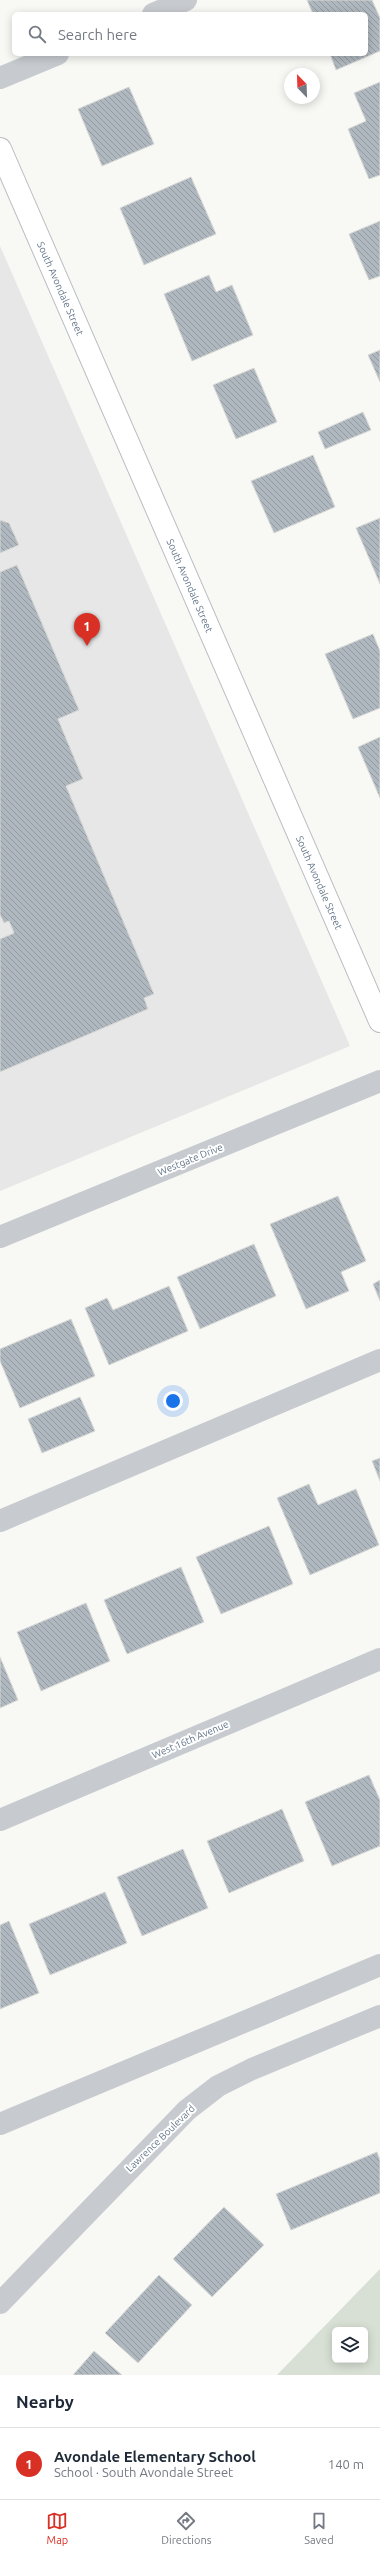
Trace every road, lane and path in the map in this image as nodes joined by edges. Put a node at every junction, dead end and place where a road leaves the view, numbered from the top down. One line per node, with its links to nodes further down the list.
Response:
1 (186, 0): 2 (street)
2 (158, 12)
3 (53, 56): 4 (street)
4 (0, 78)
5 (0, 149): 6 (main road, South Avondale Street)
6 (380, 1021)
7 (380, 1081): 8 (street, Westgate Drive)
8 (0, 1237)
9 (380, 1360): 10 (street)
10 (0, 1521)
11 (380, 1659): 12 (street, West 16th Avenue)
12 (0, 1820)
13 (380, 1965): 15 (street)
14 (380, 2016): 16 (street, Lawrence Boulevard)
15 (0, 2124)
16 (0, 2303)

